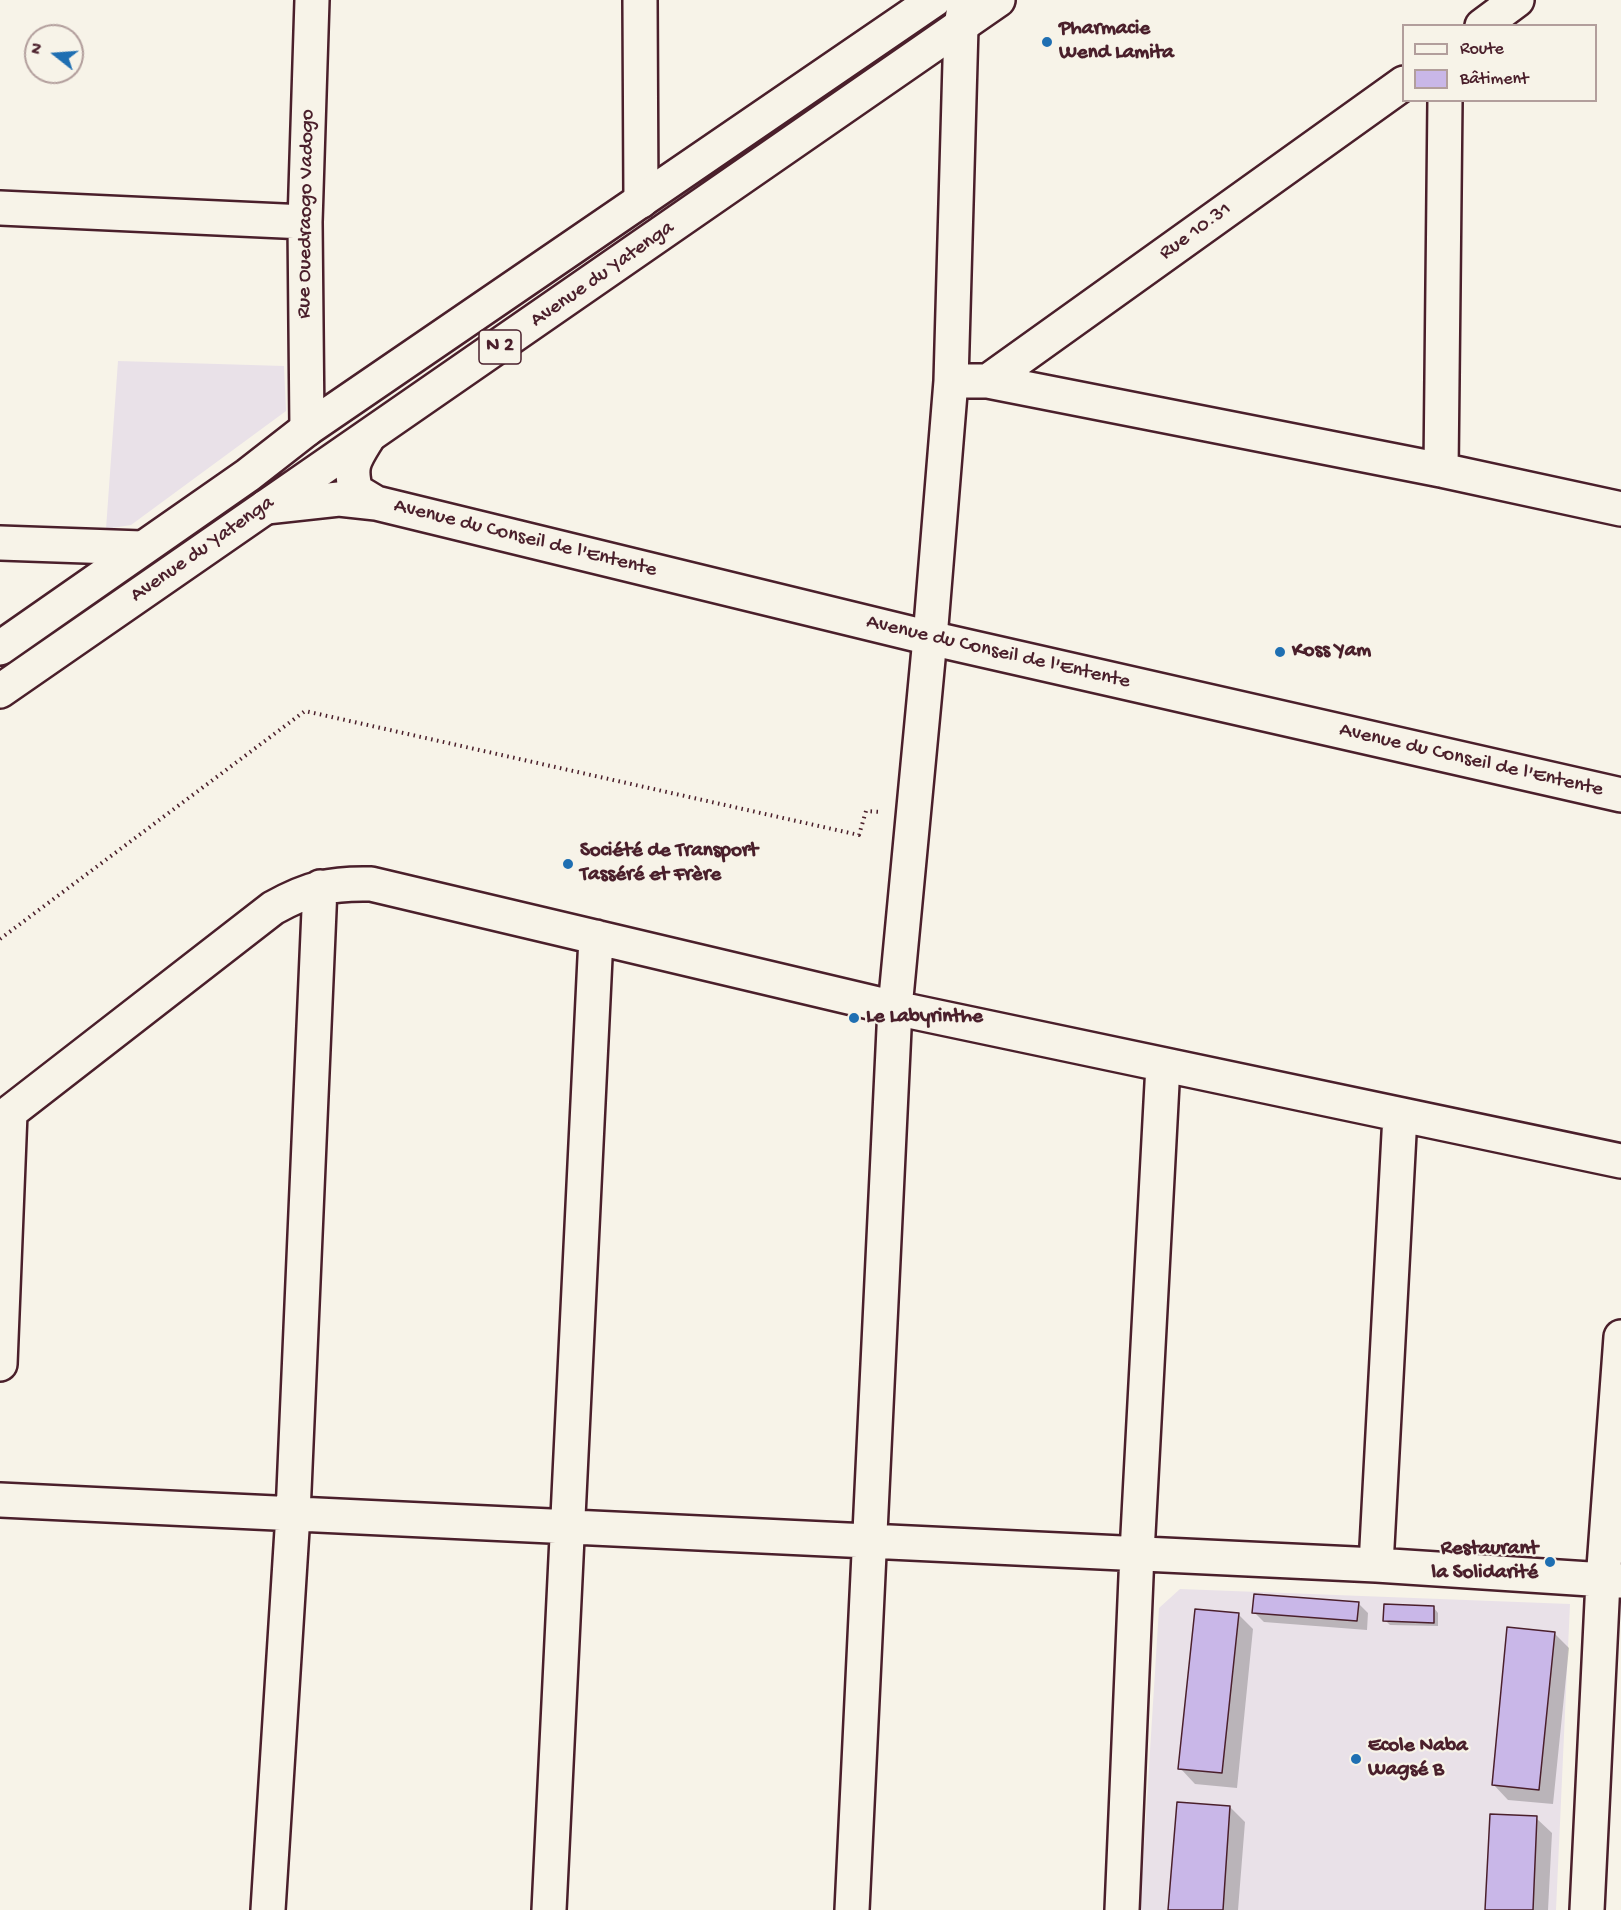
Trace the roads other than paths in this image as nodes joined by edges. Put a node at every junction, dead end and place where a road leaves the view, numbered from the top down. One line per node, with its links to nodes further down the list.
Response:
1 (312, 0): 12 (street, Rue Ouedraogo Vadogo)
2 (640, 0): 10 (street)
3 (934, 0): 10 (street, Avenue du Yatenga / N 2)
4 (998, 0): 6 (street, Avenue du Yatenga / N 2)
5 (1517, 0): 7 (street)
6 (963, 13): 13 (street); 16 (street, Avenue du Yatenga / N 2)
7 (1485, 24)
8 (1402, 84): 14 (street, Rue 10.31)
9 (1445, 102): 17 (street)
10 (641, 201): 15 (street, Avenue du Yatenga / N 2)
11 (0, 208): 12 (street)
12 (305, 222): 15 (street, Rue Ouedraogo Vadogo)
13 (951, 381): 14 (street); 23 (street)
14 (988, 381): 17 (street)
15 (307, 429): 22 (street, Avenue du Yatenga / N 2)
16 (367, 439): 18 (street, Avenue du Conseil de l'Entente); 19 (street, Avenue du Yatenga / N 2)
17 (1441, 470): 20 (street)
18 (376, 503): 19 (street, Avenue du Conseil de l'Entente); 23 (street, Avenue du Conseil de l'Entente)
19 (266, 507): 25 (street, Avenue du Yatenga / N 2)
20 (1621, 509)
21 (0, 543): 22 (street)
22 (142, 548): 24 (street, Avenue du Yatenga / N 2)
23 (930, 638): 26 (street, Avenue du Conseil de l'Entente); 29 (street)
24 (0, 648)
25 (0, 691)
26 (1621, 795)
27 (320, 887): 28 (street); 32 (street); 37 (street)
28 (596, 938): 29 (street); 38 (street)
29 (895, 1008): 30 (street); 39 (street)
30 (1163, 1065): 31 (street); 40 (street)
31 (1400, 1115): 33 (street); 41 (street)
32 (5, 1117): 35 (street)
33 (1621, 1161)
34 (1621, 1337): 42 (street)
35 (0, 1364)
36 (0, 1500): 37 (street)
37 (293, 1514): 38 (street); 43 (street)
38 (567, 1527): 39 (street); 44 (street)
39 (870, 1541): 40 (street); 45 (street)
40 (1137, 1553): 41 (street); 46 (street)
41 (1376, 1565): 42 (street)
42 (1612, 1581): 47 (street)
43 (268, 1910)
44 (549, 1910)
45 (852, 1910)
46 (1122, 1910)
47 (1587, 1910)

